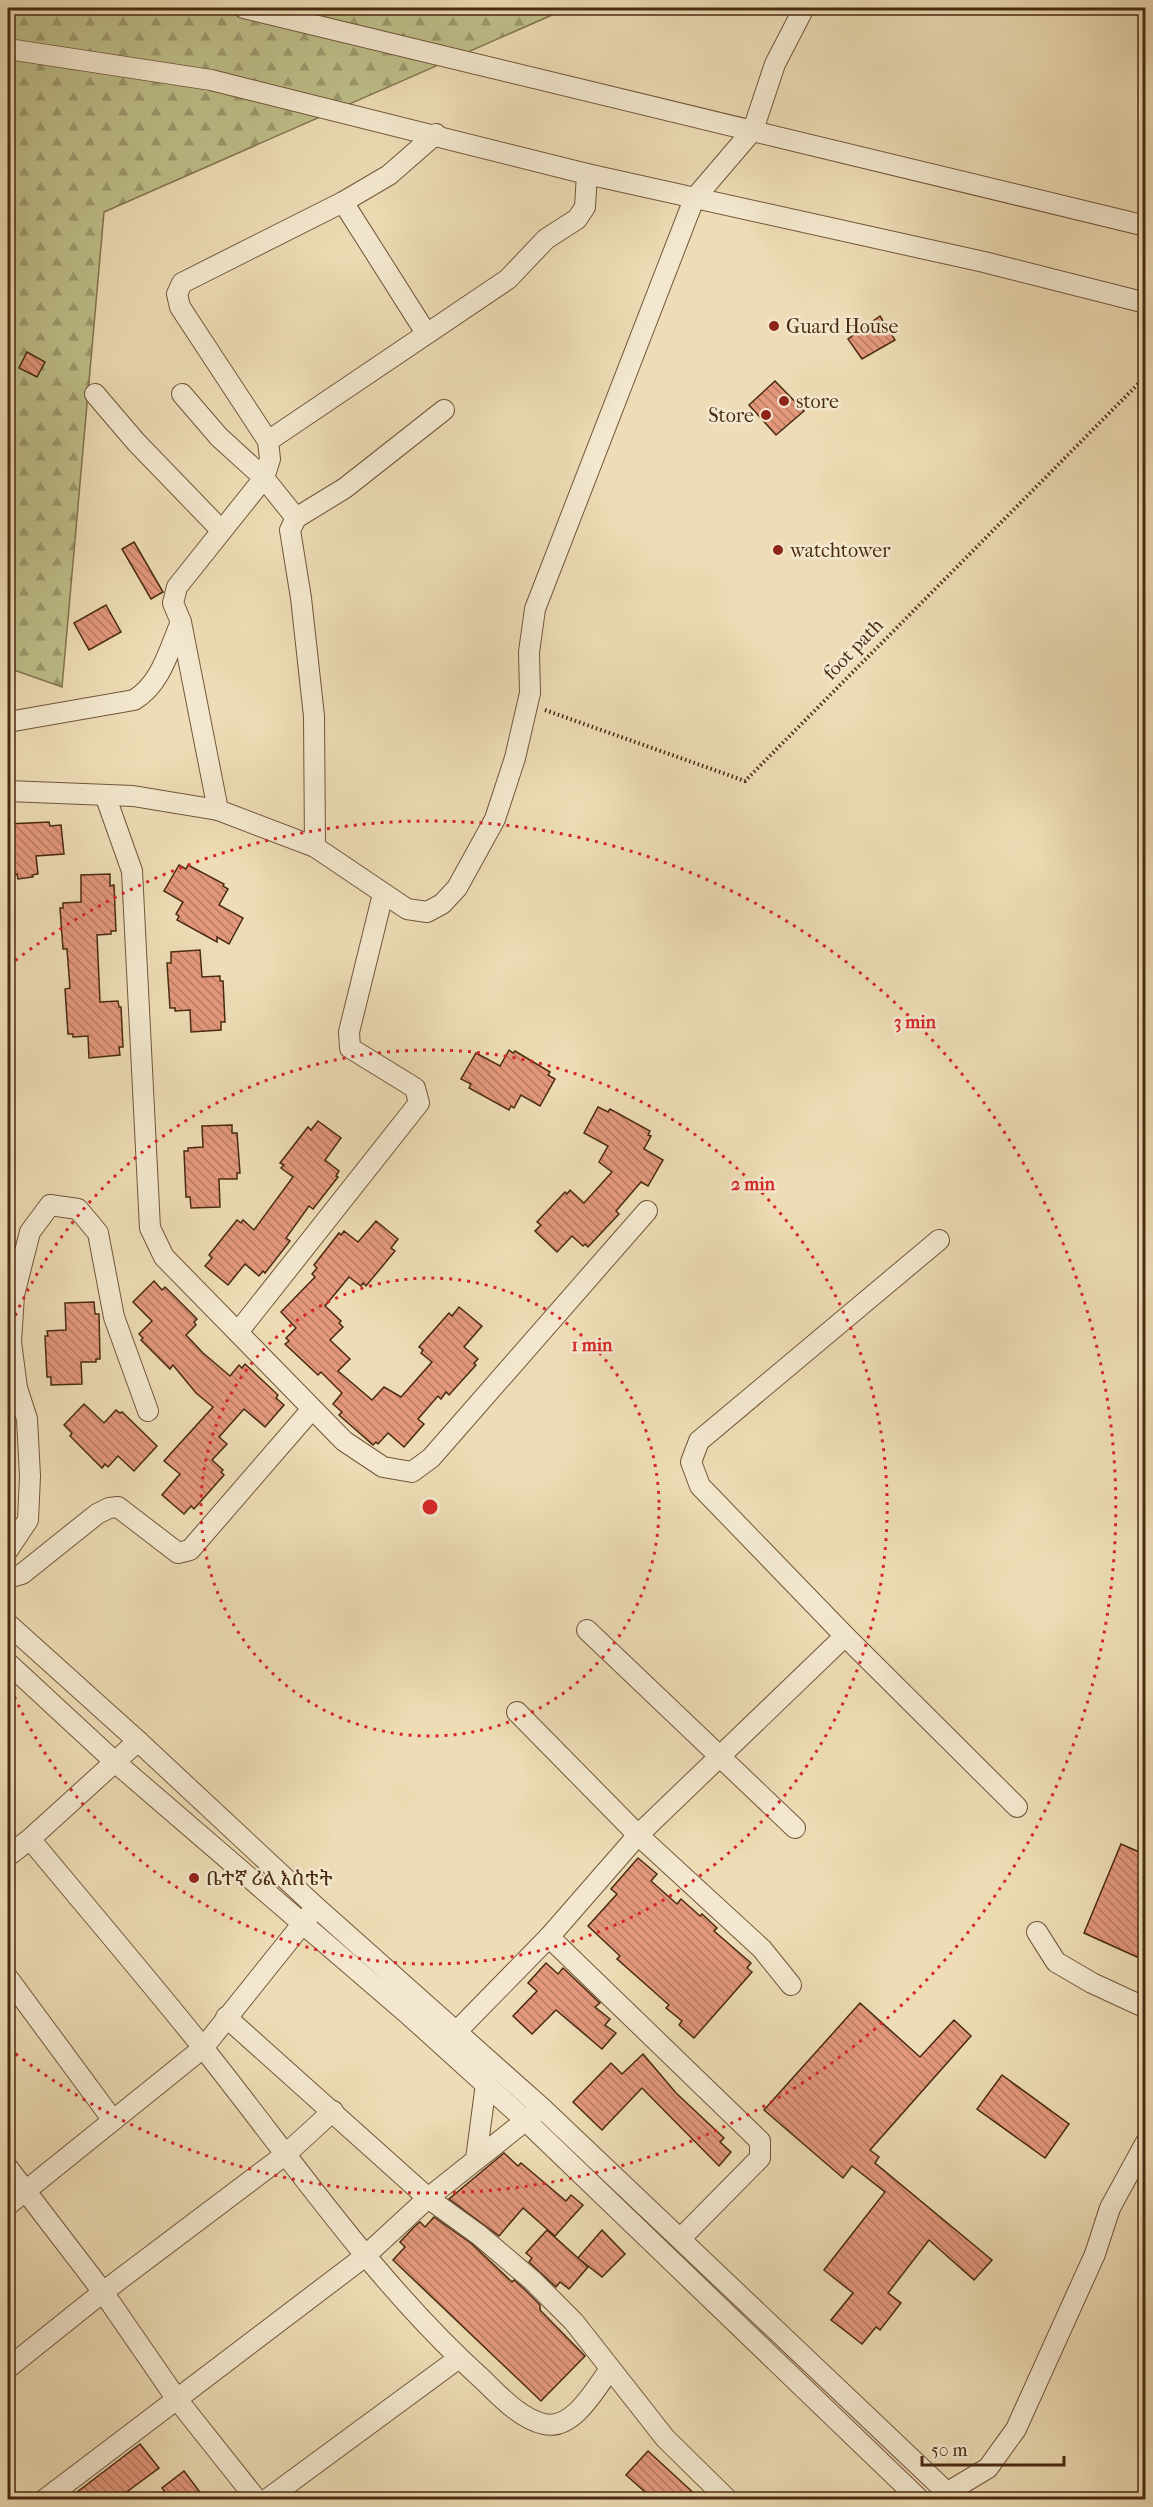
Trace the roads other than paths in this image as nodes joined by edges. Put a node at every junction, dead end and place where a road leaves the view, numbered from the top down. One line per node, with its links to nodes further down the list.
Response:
1 (244, 8): 4 (street)
2 (804, 8): 4 (street)
3 (8, 49): 5 (street)
4 (753, 130): 7 (street); 9 (street)
5 (436, 134): 6 (street); 8 (street)
6 (586, 174): 7 (street); 11 (street)
7 (694, 199): 10 (street); 25 (street)
8 (343, 202): 11 (street); 15 (street)
9 (1146, 226)
10 (1146, 303)
11 (426, 333): 15 (street)
12 (95, 394): 18 (street)
13 (182, 394): 16 (street)
14 (444, 410): 17 (street)
15 (268, 441): 16 (street)
16 (264, 478): 17 (street); 18 (street)
17 (296, 518): 24 (street)
18 (221, 530): 19 (street)
19 (181, 622): 20 (street); 23 (street)
20 (8, 722)
21 (8, 791): 22 (street)
22 (105, 795): 23 (street); 28 (street)
23 (218, 810): 24 (street)
24 (315, 847): 25 (street)
25 (383, 894): 28 (street)
26 (647, 1211): 29 (street)
27 (939, 1240): 35 (street)
28 (238, 1332): 29 (street)
29 (312, 1409): 32 (street)
30 (148, 1411): 31 (street)
31 (8, 1550)
32 (8, 1578)
33 (8, 1624): 38 (street)
34 (587, 1630): 39 (street)
35 (845, 1636): 39 (street); 41 (street)
36 (8, 1664): 40 (street)
37 (517, 1712): 43 (street)
38 (138, 1741): 40 (street); 46 (street)
39 (721, 1756): 42 (street); 43 (street)
40 (115, 1762): 44 (street); 47 (street)
41 (1017, 1807)
42 (795, 1828)
43 (638, 1835): 49 (street); 51 (street)
44 (30, 1839): 45 (street); 55 (street)
45 (8, 1856)
46 (316, 1907): 47 (street); 54 (street)
47 (303, 1923): 53 (street); 57 (street)
48 (1037, 1932): 52 (street)
49 (549, 1937): 54 (street); 69 (street)
50 (8, 1978): 60 (street)
51 (791, 1985)
52 (1146, 2008)
53 (226, 2017): 55 (street); 59 (street)
54 (457, 2031): 56 (street)
55 (202, 2048): 60 (street); 63 (street)
56 (491, 2061): 57 (street); 58 (street)
57 (485, 2084): 61 (street); 64 (street)
58 (542, 2108): 61 (street); 69 (street)
59 (333, 2111): 63 (street); 67 (street)
60 (112, 2119): 66 (street)
61 (525, 2120): 64 (street); 81 (street)
62 (1146, 2142): 76 (street)
63 (286, 2154): 70 (street); 71 (street)
64 (476, 2159): 67 (street)
65 (8, 2168): 66 (street)
66 (26, 2192): 68 (street); 71 (street)
67 (428, 2198): 70 (street); 74 (street)
68 (8, 2205)
69 (681, 2238): 76 (street)
70 (364, 2257): 72 (street); 75 (street)
71 (103, 2292): 73 (street); 75 (street)
72 (459, 2358): 74 (street); 79 (street)
73 (8, 2368)
74 (610, 2369): 80 (street)
75 (176, 2398): 77 (street); 78 (street)
76 (951, 2496)
77 (44, 2499)
78 (257, 2499)
79 (266, 2499)
80 (728, 2499)
81 (920, 2499)

